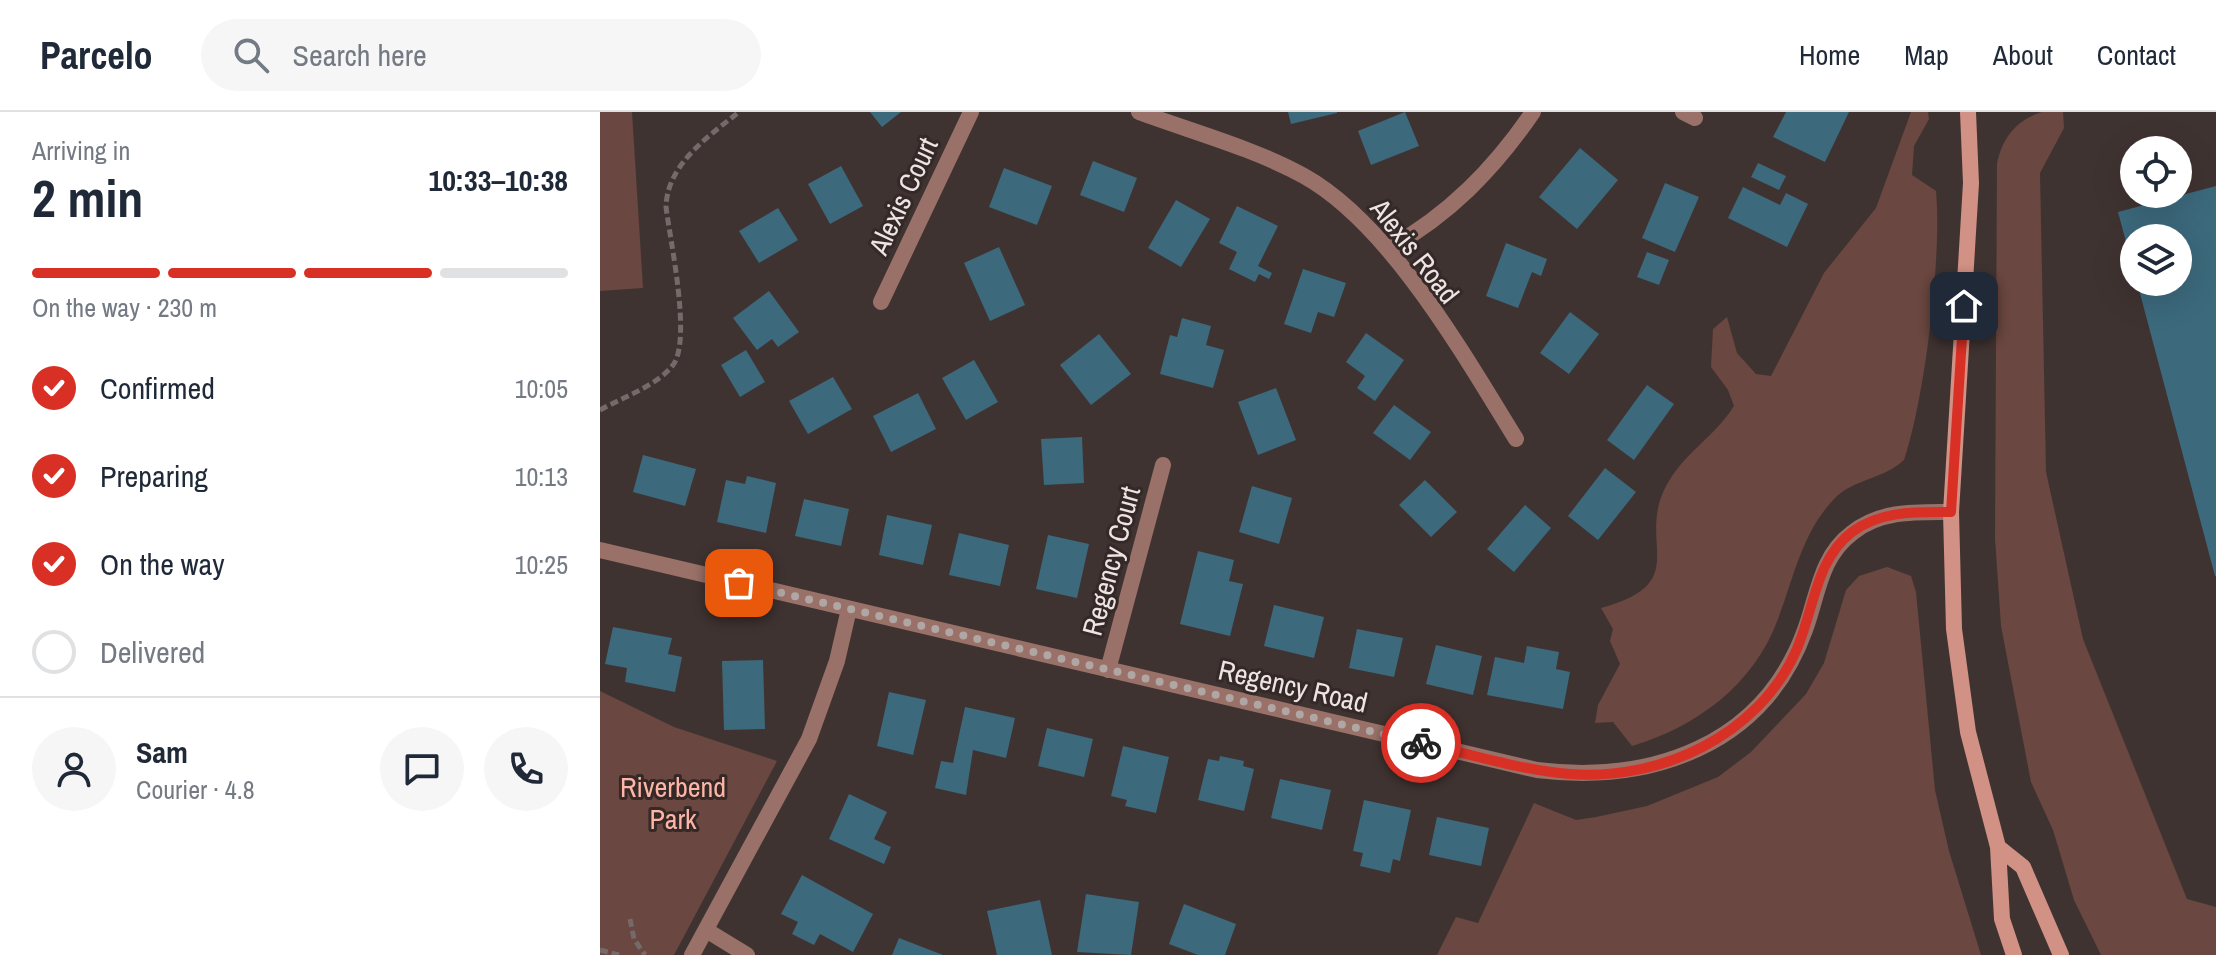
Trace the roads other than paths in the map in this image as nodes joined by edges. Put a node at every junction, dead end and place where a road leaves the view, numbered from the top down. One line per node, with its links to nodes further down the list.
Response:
1 (971, 112): 6 (street, Alexis Court)
2 (1139, 112): 5 (street, Alexis Road)
3 (1533, 112): 5 (street)
4 (1968, 112): 9 (street)
5 (1388, 249): 7 (street, Alexis Road)
6 (881, 302)
7 (1516, 439)
8 (1163, 465): 12 (street, Regency Court)
9 (1951, 512): 12 (street, Regency Road); 13 (street)
10 (600, 550): 11 (street, Regency Road)
11 (849, 609): 12 (street, Regency Road); 14 (street)
12 (1108, 670)
13 (1998, 847): 17 (street); 18 (street)
14 (706, 930): 15 (street); 16 (street)
15 (692, 955)
16 (747, 955)
17 (2014, 955)
18 (2061, 955)

